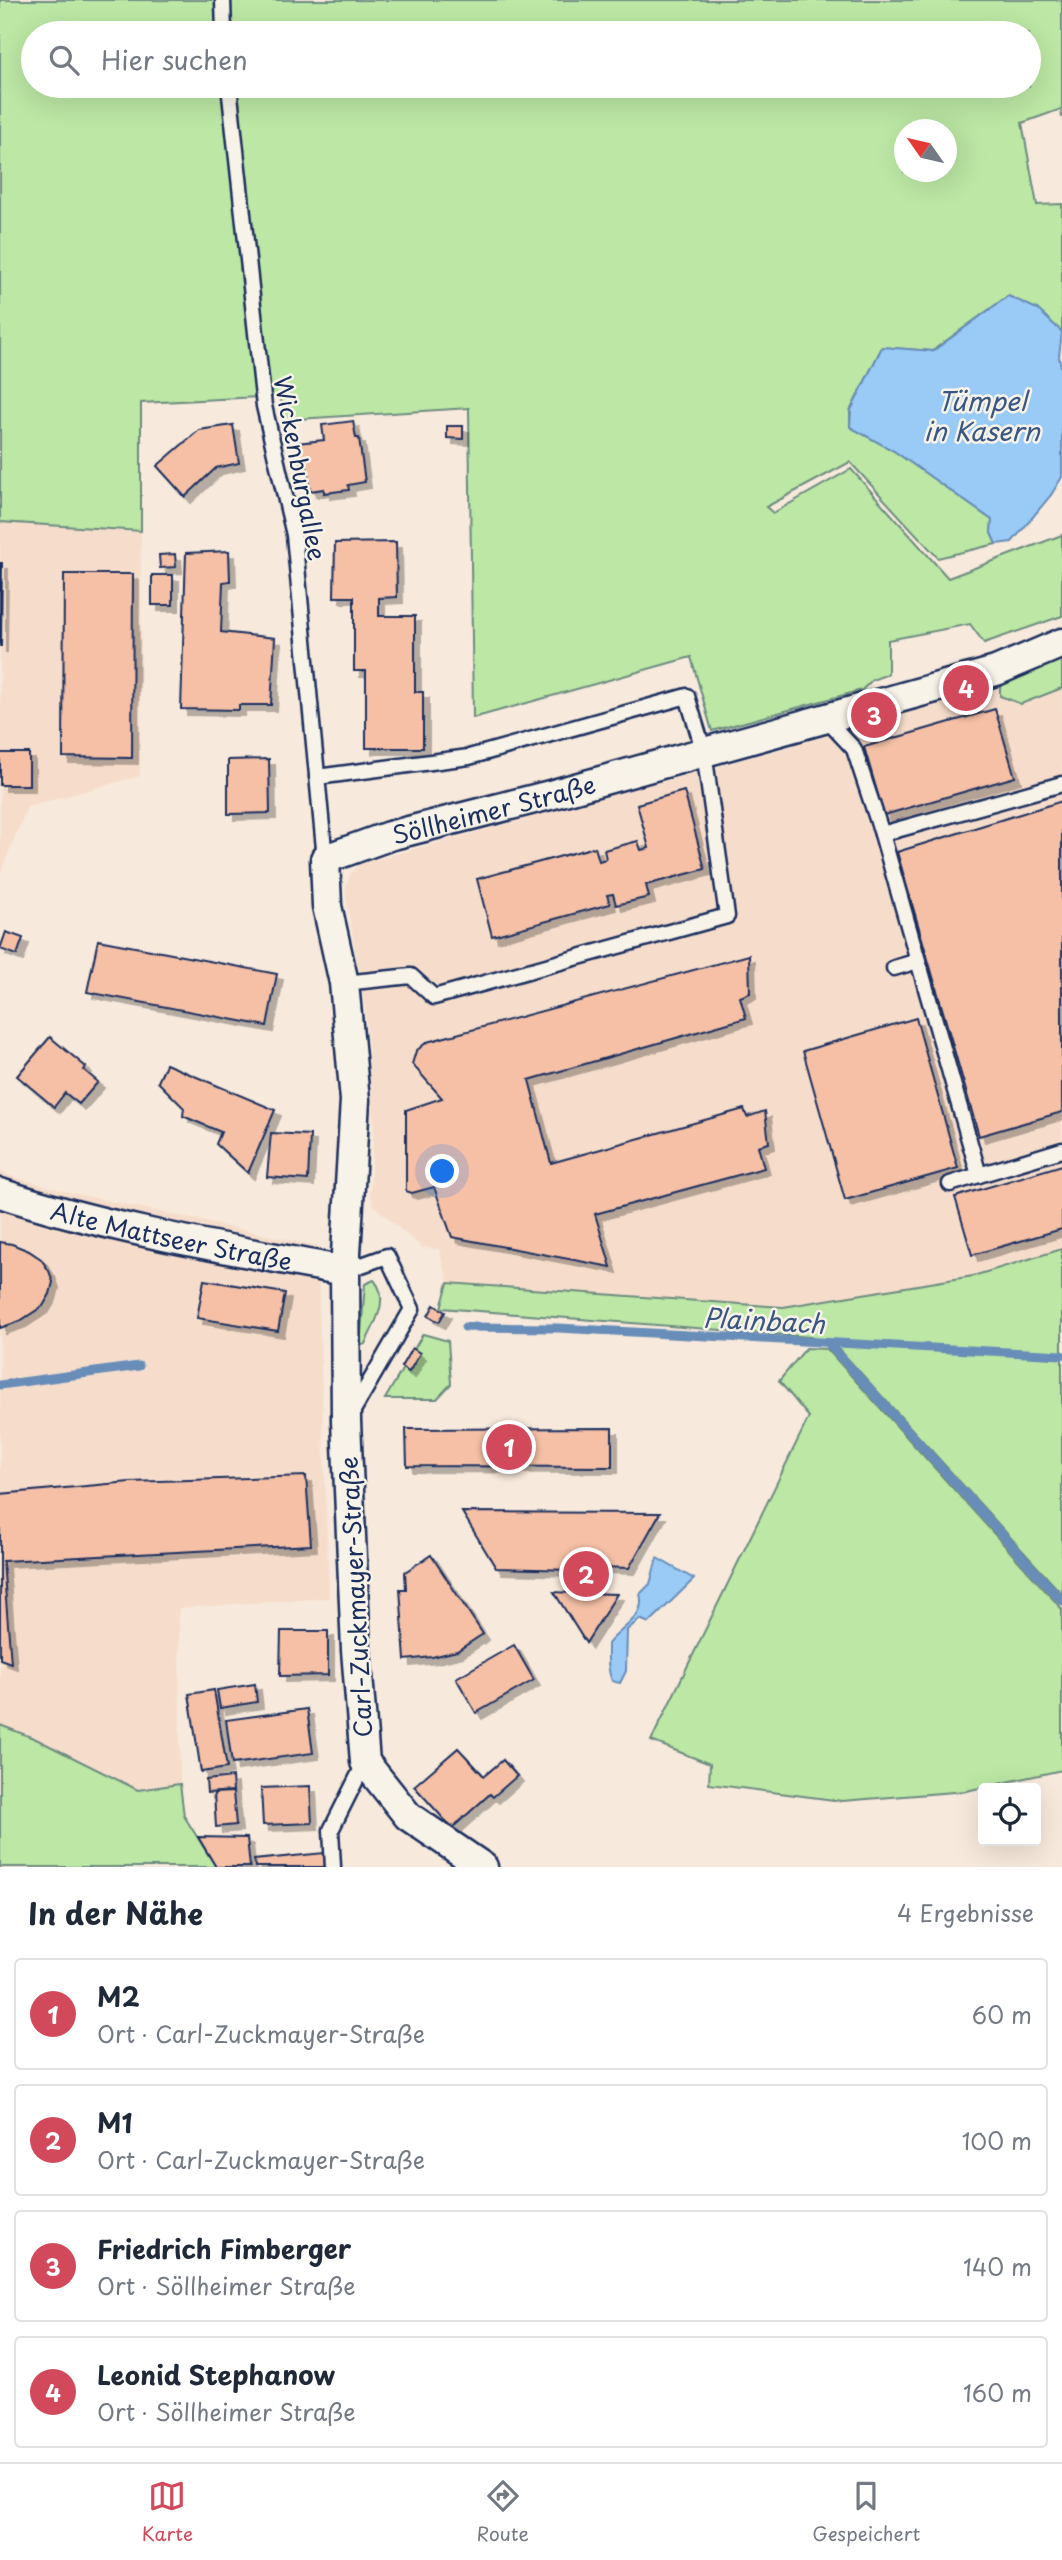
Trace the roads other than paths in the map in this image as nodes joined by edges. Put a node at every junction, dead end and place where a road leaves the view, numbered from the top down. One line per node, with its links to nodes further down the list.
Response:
1 (223, 0): 2 (lane)
2 (224, 21)
3 (230, 98): 7 (lane, Wickenburgallee)
4 (1062, 643): 5 (street, Söllheimer Straße)
5 (825, 719): 6 (street, Söllheimer Straße); 9 (lane)
6 (704, 752): 7 (lane); 10 (street, Söllheimer Straße); 13 (lane)
7 (317, 777): 10 (lane, Wickenburgallee)
8 (1062, 784): 9 (lane)
9 (882, 834): 11 (lane)
10 (325, 859): 13 (street)
11 (918, 961): 12 (lane); 15 (lane)
12 (894, 968)
13 (344, 983): 18 (street)
14 (1062, 1150): 15 (lane)
15 (979, 1175): 16 (lane)
16 (950, 1184)
17 (0, 1194): 18 (street, Alte Mattseer Straße)
18 (345, 1271): 19 (street, Carl-Zuckmayer-Straße); 19 (lane)
19 (346, 1421): 20 (street, Carl-Zuckmayer-Straße)
20 (365, 1762): 21 (lane); 22 (street, Carl-Zuckmayer-Straße)
21 (333, 1867)
22 (483, 1867)

